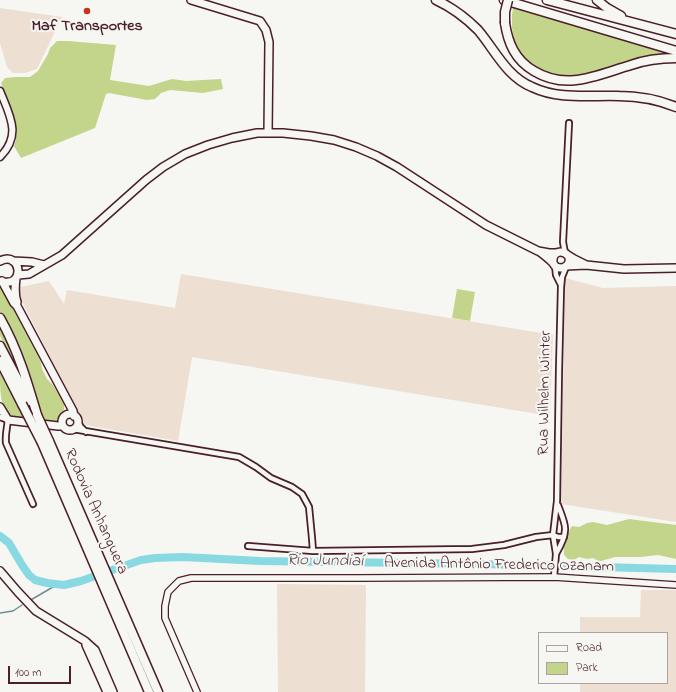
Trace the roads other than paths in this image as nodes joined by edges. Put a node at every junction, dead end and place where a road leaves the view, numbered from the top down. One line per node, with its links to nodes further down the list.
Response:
1 (191, 0): 14 (main road)
2 (436, 0): 12 (highway)
3 (504, 0): 9 (highway)
4 (508, 0): 10 (highway, bridge)
5 (547, 0): 7 (highway)
6 (597, 0): 7 (highway)
7 (630, 21): 8 (highway)
8 (676, 34)
9 (676, 51)
10 (676, 58)
11 (0, 91): 15 (main road)
12 (676, 107)
13 (568, 124): 17 (street)
14 (268, 133): 16 (main road); 21 (main road)
15 (0, 157)
16 (538, 251): 17 (main road); 20 (main road)
17 (561, 253): 20 (main road); 22 (main road); 23 (main road)
18 (2, 259): 19 (main road)
19 (13, 261): 21 (main road); 25 (main road)
20 (554, 264): 23 (main road); 27 (street, Rua Wilhelm Winter)
21 (44, 265): 25 (main road)
22 (586, 265): 23 (main road); 24 (main road)
23 (566, 266): 27 (street, Rua Wilhelm Winter)
24 (676, 268)
25 (17, 276): 26 (main road); 28 (main road)
26 (1, 281): 28 (main road)
27 (561, 287): 42 (street, Rua Wilhelm Winter)
28 (17, 306): 32 (main road)
29 (0, 318): 34 (highway)
30 (0, 346): 34 (highway, Rodovia Anhanguera)
31 (0, 360): 41 (highway, Rodovia Anhanguera, bridge)
32 (66, 398): 36 (main road); 38 (main road)
33 (0, 407): 37 (main road)
34 (37, 415): 41 (highway, Rodovia Anhanguera, bridge)
35 (0, 417): 37 (street)
36 (76, 418): 38 (main road); 39 (main road); 40 (street)
37 (8, 420): 38 (main road); 43 (street)
38 (64, 421): 39 (main road)
39 (73, 430): 40 (street)
40 (86, 432): 49 (street)
41 (45, 442): 54 (highway, Rodovia Anhanguera); 54 (highway, Rodovia Anhanguera)
42 (557, 501): 44 (street); 45 (street)
43 (33, 504)
44 (554, 525): 45 (street); 46 (street)
45 (565, 526): 47 (street)
46 (553, 535): 47 (street); 49 (street); 50 (street)
47 (564, 537): 50 (street)
48 (248, 546): 49 (street)
49 (313, 551)
50 (555, 555): 52 (street)
51 (0, 571): 55 (main road)
52 (554, 575): 53 (street, Avenida Antônio Frederico Ozanam); 60 (street, Avenida Antônio Frederico Ozanam)
53 (676, 584)
54 (111, 592): 58 (highway, Rodovia Anhanguera); 59 (highway, Rodovia Anhanguera)
55 (104, 677): 56 (main road); 57 (main road)
56 (107, 692)
57 (113, 692)
58 (149, 692)
59 (158, 692)
60 (197, 692)

